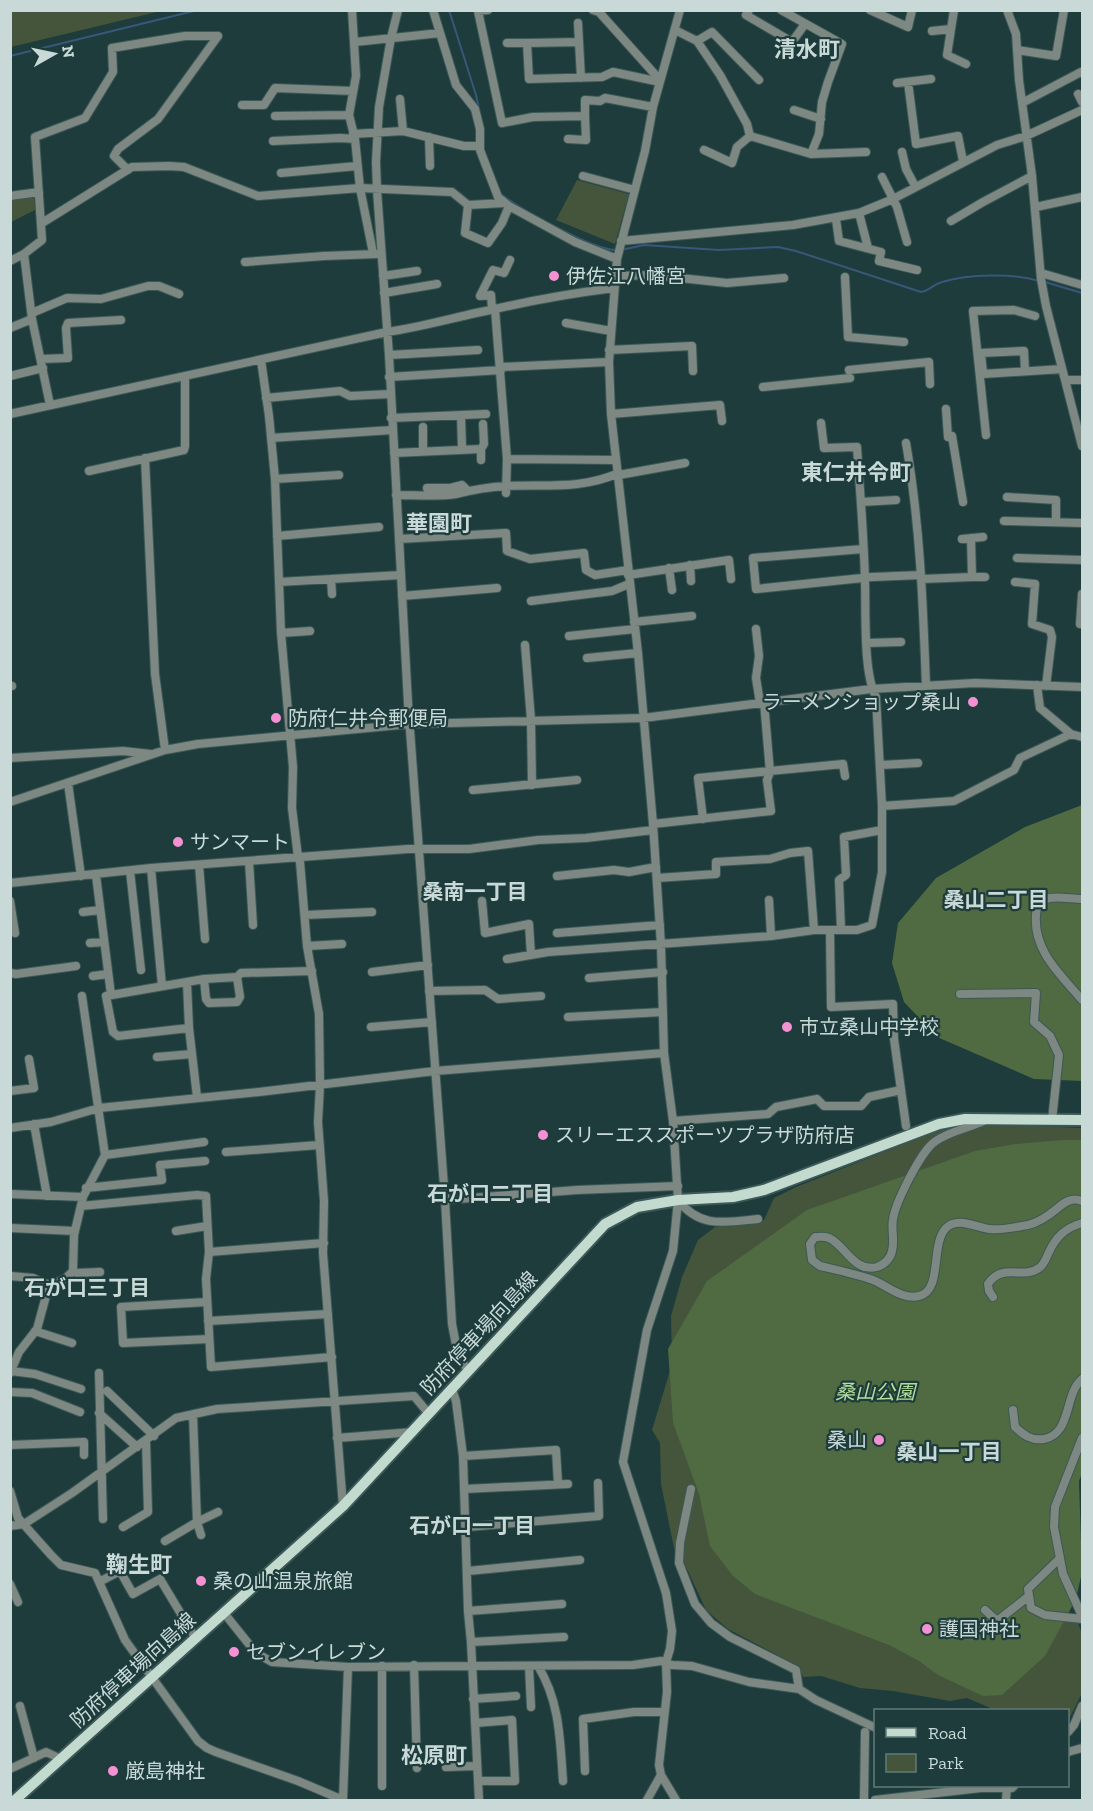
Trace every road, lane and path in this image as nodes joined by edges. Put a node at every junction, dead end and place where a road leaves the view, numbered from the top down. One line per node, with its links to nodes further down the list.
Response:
1 (352, 10): 23 (street)
2 (398, 10): 21 (street)
3 (433, 10): 20 (street)
4 (488, 10): 13 (street)
5 (680, 10): 18 (street)
6 (749, 10): 16 (street)
7 (781, 10): 16 (street)
8 (870, 10): 9 (street)
9 (912, 10)
10 (954, 10): 17 (street)
11 (1007, 10): 27 (street)
12 (1064, 10): 27 (street)
13 (478, 11): 47 (street)
14 (594, 11): 33 (street)
15 (578, 23): 24 (street)
16 (805, 24): 48 (street)
17 (951, 29): 19 (street); 28 (street)
18 (675, 30): 22 (street); 33 (street)
19 (932, 31)
20 (440, 33): 21 (street); 57 (street)
21 (391, 38): 23 (street); 50 (street)
22 (697, 40): 31 (street); 52 (street)
23 (355, 42): 36 (street)
24 (579, 42): 26 (street); 30 (street)
25 (507, 43): 26 (street)
26 (527, 43): 30 (street)
27 (1017, 50): 40 (street)
28 (966, 64)
29 (1081, 72): 40 (street)
30 (581, 78): 33 (street)
31 (759, 80)
32 (931, 80): 34 (street)
33 (660, 81): 42 (street)
34 (908, 82): 35 (street); 62 (street)
35 (897, 83)
36 (353, 91): 41 (street); 45 (street)
37 (1078, 94): 39 (street)
38 (400, 99): 49 (street)
39 (1083, 102)
40 (1022, 103): 53 (street)
41 (242, 105)
42 (652, 107): 47 (street); 73 (street)
43 (794, 110): 48 (street)
44 (1083, 110): 53 (street)
45 (349, 115): 46 (street); 54 (street)
46 (274, 116)
47 (585, 116): 55 (street)
48 (820, 119): 61 (street)
49 (403, 131): 50 (street); 51 (street)
50 (377, 133): 54 (street); 72 (street)
51 (429, 136): 57 (street); 64 (street)
52 (750, 136): 58 (street); 61 (street)
53 (1026, 136): 62 (street); 68 (street)
54 (354, 137): 56 (street); 63 (street)
55 (568, 139)
56 (273, 141)
57 (480, 146): 79 (street)
58 (704, 150)
59 (866, 152): 61 (street)
60 (902, 152): 70 (street)
61 (811, 154)
62 (963, 161): 70 (street)
63 (357, 166): 66 (street); 71 (street)
64 (430, 166)
65 (128, 170): 71 (street); 74 (street); 84 (street)
66 (281, 173)
67 (584, 176): 73 (street)
68 (1032, 176): 80 (street); 83 (street)
69 (882, 177): 77 (street)
70 (915, 186): 77 (street)
71 (360, 188): 72 (street); 89 (street)
72 (377, 190): 78 (street); 89 (street)
73 (635, 190): 85 (street)
74 (39, 192): 75 (street); 84 (street)
75 (10, 196)
76 (1083, 197): 80 (street)
77 (893, 199): 81 (street); 86 (street)
78 (468, 205): 79 (street); 79 (street)
79 (507, 205): 90 (street)
80 (1036, 207): 100 (street)
81 (859, 213): 82 (street); 87 (street)
82 (836, 219): 85 (street); 87 (street)
83 (951, 221)
84 (42, 223): 88 (street)
85 (621, 242): 90 (street)
86 (907, 242)
87 (868, 248): 94 (street)
88 (24, 254): 92 (street); 107 (street)
89 (377, 254): 93 (street); 96 (street)
90 (617, 259): 97 (street)
91 (510, 260): 106 (street)
92 (10, 261)
93 (245, 262)
94 (917, 270)
95 (417, 271): 96 (street)
96 (383, 276): 104 (street)
97 (615, 276): 99 (street); 103 (street)
98 (845, 277): 114 (street)
99 (784, 278)
100 (1041, 279): 102 (street); 122 (street)
101 (437, 285): 104 (street)
102 (1083, 285)
103 (614, 288): 106 (street); 112 (street)
104 (384, 293): 113 (street)
105 (179, 294): 107 (street)
106 (494, 309): 113 (street); 121 (street)
107 (32, 316): 111 (street); 120 (street)
108 (1035, 316): 146 (street)
109 (121, 320): 120 (street)
110 (566, 323): 112 (street)
111 (10, 328)
112 (611, 331): 116 (street)
113 (387, 332): 117 (street); 118 (street)
114 (904, 342)
115 (478, 350): 117 (street)
116 (609, 350): 119 (street); 123 (street)
117 (389, 355): 127 (street)
118 (261, 360): 126 (street); 133 (street)
119 (609, 362): 121 (street); 138 (street)
120 (42, 364): 125 (street); 134 (street)
121 (501, 369): 127 (street); 155 (street)
122 (1062, 369): 124 (street); 128 (street)
123 (693, 371)
124 (1025, 371): 124 (street)
125 (10, 376)
126 (185, 377): 134 (street); 154 (street)
127 (389, 377): 132 (street)
128 (1065, 380): 129 (street); 149 (street)
129 (1083, 380)
130 (930, 384): 131 (street)
131 (763, 387)
132 (390, 394): 133 (street); 140 (street)
133 (266, 398): 147 (street)
134 (50, 405): 136 (street)
135 (946, 409): 170 (street)
136 (10, 414)
137 (486, 414): 139 (street)
138 (611, 414): 141 (street); 157 (street)
139 (460, 415): 140 (street); 151 (street)
140 (391, 418): 145 (street)
141 (722, 421)
142 (821, 423): 169 (street)
143 (483, 424): 150 (street)
144 (423, 427): 152 (street)
145 (392, 430): 147 (street); 153 (street)
146 (986, 435)
147 (271, 438): 162 (street)
148 (906, 443): 186 (street)
149 (1082, 444)
150 (481, 448): 151 (street); 156 (street)
151 (462, 449): 152 (street)
152 (423, 451): 153 (street)
153 (394, 453): 166 (street)
154 (146, 458): 159 (street); 225 (street)
155 (507, 459): 157 (street); 165 (street)
156 (481, 460)
157 (616, 460): 160 (street)
158 (686, 463): 160 (street)
159 (89, 471)
160 (619, 474): 165 (street); 183 (street)
161 (339, 475): 162 (street)
162 (275, 479): 175 (street)
163 (427, 488): 164 (street)
164 (467, 490): 165 (street); 166 (street)
165 (506, 490)
166 (396, 495): 177 (street)
167 (1007, 497): 172 (street)
168 (896, 500): 169 (street)
169 (861, 502): 178 (street)
170 (963, 502)
171 (1004, 521): 172 (street)
172 (1056, 522): 173 (street)
173 (1083, 523)
174 (379, 527): 175 (street)
175 (277, 536): 192 (street)
176 (983, 537): 187 (street)
177 (399, 538): 183 (street); 184 (street)
178 (863, 549): 190 (street); 190 (street)
179 (1017, 558): 180 (street)
180 (1083, 560)
181 (690, 565): 182 (street); 189 (street); 191 (street)
182 (669, 568): 183 (street); 196 (street)
183 (628, 572): 194 (street)
184 (401, 575): 188 (street); 199 (street)
185 (985, 576): 187 (street)
186 (922, 577): 187 (street); 190 (street); 214 (street)
187 (972, 577)
188 (331, 579): 192 (street); 197 (street)
189 (731, 579)
190 (865, 579): 209 (street)
191 (691, 581)
192 (279, 582): 206 (street)
193 (1015, 582): 215 (street)
194 (629, 584): 200 (street); 203 (street)
195 (497, 588): 199 (street)
196 (672, 590)
197 (332, 594)
198 (1083, 594): 202 (street)
199 (402, 596): 221 (street)
200 (531, 601)
201 (692, 616): 203 (street)
202 (1083, 624)
203 (635, 625): 207 (street); 211 (street)
204 (756, 629): 218 (street)
205 (310, 631): 206 (street)
206 (280, 633): 223 (street)
207 (569, 636)
208 (902, 642): 209 (street)
209 (866, 643): 217 (street)
210 (525, 645): 220 (street)
211 (638, 653): 212 (street); 219 (street)
212 (587, 658)
213 (1037, 685): 214 (street); 215 (street); 222 (street)
214 (926, 686): 217 (street)
215 (1046, 686): 216 (street)
216 (1083, 687)
217 (871, 689): 218 (street); 229 (street)
218 (762, 703): 219 (street); 230 (street)
219 (644, 718): 220 (street); 239 (street)
220 (531, 720): 221 (street); 234 (street)
221 (410, 724): 223 (street); 241 (street)
222 (1071, 734): 224 (street); 237 (street)
223 (290, 735): 225 (street); 242 (street)
224 (1083, 737)
225 (165, 750): 226 (street)
226 (152, 754): 227 (street); 233 (street)
227 (10, 758)
228 (918, 763): 229 (street)
229 (880, 765): 237 (street)
230 (770, 772): 231 (street); 238 (street); 238 (street)
231 (845, 776)
232 (577, 780): 234 (street)
233 (68, 783): 236 (street); 249 (street)
234 (532, 785): 235 (street)
235 (473, 790)
236 (10, 802)
237 (882, 806): 240 (street)
238 (703, 819): 239 (street)
239 (653, 827): 241 (street); 245 (street)
240 (882, 830): 265 (street); 265 (street)
241 (419, 849): 242 (street); 277 (street)
242 (298, 857): 243 (street); 260 (street)
243 (249, 861): 244 (street); 261 (street)
244 (199, 865): 246 (street); 269 (street)
245 (656, 867): 250 (street); 251 (street)
246 (151, 868): 247 (street); 290 (street)
247 (130, 871): 248 (street); 279 (street)
248 (96, 875): 249 (street); 257 (street)
249 (81, 876): 252 (street)
250 (557, 876)
251 (657, 878): 262 (street); 263 (street)
252 (10, 883)
253 (1083, 899): 296 (street)
254 (769, 900): 268 (street)
255 (10, 902): 266 (street)
256 (482, 902): 275 (street)
257 (100, 910): 258 (street); 270 (street)
258 (83, 912)
259 (372, 912): 260 (street)
260 (305, 915): 274 (street)
261 (253, 925)
262 (660, 925): 267 (street); 273 (street)
263 (814, 930): 264 (street); 268 (street)
264 (830, 930): 265 (street); 308 (street)
265 (841, 930)
266 (15, 933)
267 (557, 933)
268 (771, 936): 273 (street)
269 (205, 939)
270 (104, 942): 271 (street); 284 (street)
271 (90, 943)
272 (342, 944): 274 (street)
273 (662, 945): 275 (street); 282 (street)
274 (307, 946): 280 (street)
275 (531, 955): 276 (street)
276 (507, 959)
277 (428, 965): 281 (street); 291 (street)
278 (76, 966): 283 (street)
279 (141, 970)
280 (312, 971): 286 (street); 307 (street)
281 (372, 972)
282 (663, 972): 287 (street); 297 (street)
283 (10, 973)
284 (108, 974): 285 (street); 293 (street)
285 (93, 976)
286 (237, 977): 288 (street); 288 (street)
287 (589, 978)
288 (204, 979): 289 (street)
289 (187, 983): 290 (street); 301 (street)
290 (162, 986): 293 (street)
291 (429, 991): 295 (street); 299 (street)
292 (960, 994): 313 (street)
293 (111, 995): 301 (street)
294 (82, 996): 311 (street)
295 (541, 996)
296 (1083, 999)
297 (663, 1012): 298 (street); 302 (street)
298 (568, 1017)
299 (432, 1022): 300 (street); 306 (street)
300 (371, 1027)
301 (189, 1028): 303 (street)
302 (664, 1053): 306 (street); 315 (street)
303 (192, 1054): 304 (street); 310 (street)
304 (157, 1057)
305 (29, 1059): 309 (street)
306 (435, 1071): 307 (street); 329 (street)
307 (320, 1085): 310 (street); 320 (street)
308 (901, 1090): 315 (street); 318 (street)
309 (10, 1091)
310 (198, 1097): 311 (street)
311 (99, 1108): 316 (street); 322 (street)
312 (988, 1120): 313 (main road, 防府停車場向島線); 330 (main road, 防府停車場向島線); 331 (street)
313 (1052, 1120): 314 (main road, 防府停車場向島線)
314 (1083, 1120)
315 (673, 1121): 324 (street)
316 (33, 1124): 317 (street); 327 (street)
317 (11, 1126)
318 (906, 1126)
319 (204, 1142): 322 (street)
320 (319, 1145): 321 (street); 339 (street)
321 (226, 1152)
322 (105, 1155): 325 (street)
323 (205, 1161): 325 (street)
324 (678, 1186): 329 (street); 330 (street)
325 (87, 1188): 328 (street)
326 (10, 1194): 327 (street)
327 (47, 1196): 328 (street)
328 (83, 1197): 332 (street)
329 (445, 1200): 353 (street)
330 (678, 1200): 333 (street); 353 (main road, 防府停車場向島線); 408 (street)
331 (1083, 1202)
332 (81, 1206): 335 (street); 337 (street)
333 (758, 1220)
334 (1083, 1224): 345 (street)
335 (207, 1226): 338 (street); 340 (street)
336 (10, 1228): 337 (street)
337 (75, 1231): 341 (street)
338 (176, 1231)
339 (324, 1243): 340 (street); 347 (street)
340 (209, 1252): 346 (street)
341 (73, 1271): 342 (street); 344 (street)
342 (100, 1272)
343 (10, 1276): 344 (street)
344 (49, 1285): 349 (street)
345 (993, 1297)
346 (207, 1302): 348 (street); 350 (street)
347 (328, 1314): 348 (street); 352 (street)
348 (208, 1321): 350 (street)
349 (35, 1331): 351 (street); 354 (street)
350 (209, 1339): 352 (street)
351 (72, 1342)
352 (332, 1357): 361 (street)
353 (469, 1371): 358 (main road, 防府停車場向島線)
354 (11, 1372): 357 (street)
355 (99, 1373): 364 (street)
356 (1083, 1379): 362 (street)
357 (81, 1389)
358 (452, 1389): 365 (main road, 防府停車場向島線); 375 (street)
359 (107, 1391): 368 (street)
360 (10, 1392): 363 (street)
361 (336, 1401): 365 (street); 366 (street); 369 (street)
362 (1013, 1410)
363 (80, 1412)
364 (99, 1413): 373 (street); 376 (street)
365 (429, 1414): 367 (main road, 防府停車場向島線)
366 (194, 1415): 368 (street); 386 (street)
367 (413, 1432): 369 (street); 383 (main road, 防府停車場向島線)
368 (154, 1436): 371 (street)
369 (338, 1438): 383 (street)
370 (1083, 1438): 393 (street)
371 (146, 1441): 373 (street); 389 (street)
372 (10, 1445): 374 (street)
373 (137, 1447): 376 (street)
374 (84, 1455)
375 (463, 1456): 378 (street); 380 (street)
376 (100, 1473): 385 (street); 387 (street)
377 (598, 1483): 390 (street)
378 (558, 1484): 379 (street); 380 (street)
379 (568, 1484)
380 (465, 1489): 390 (street)
381 (691, 1489): 416 (street)
382 (10, 1491): 387 (street)
383 (343, 1506): 403 (main road, 防府停車場向島線)
384 (218, 1512): 386 (street)
385 (103, 1519)
386 (197, 1522): 391 (street); 392 (street)
387 (24, 1524): 388 (street); 396 (street)
388 (10, 1526)
389 (123, 1527)
390 (467, 1527): 395 (street)
391 (201, 1535)
392 (165, 1541)
393 (1059, 1559): 398 (street); 404 (street)
394 (580, 1560): 395 (street)
395 (468, 1571): 402 (street)
396 (99, 1582): 406 (street); 415 (street)
397 (10, 1584): 399 (street)
398 (1029, 1596): 401 (street); 404 (street)
399 (18, 1602)
400 (562, 1604): 402 (street)
401 (985, 1610)
402 (468, 1611): 407 (street)
403 (224, 1612): 406 (main road, 防府停車場向島線); 410 (street)
404 (1083, 1617)
405 (564, 1637): 407 (street)
406 (196, 1639): 415 (main road, 防府停車場向島線)
407 (471, 1642): 412 (street)
408 (666, 1662): 414 (street); 416 (street); 422 (street)
409 (414, 1665): 411 (street); 412 (street); 431 (street)
410 (348, 1666): 411 (street); 440 (street)
411 (382, 1666): 437 (street)
412 (471, 1666): 413 (street); 418 (street)
413 (529, 1666): 414 (street); 421 (street)
414 (538, 1666): 435 (street)
415 (152, 1678): 428 (main road, 防府停車場向島線); 440 (street)
416 (799, 1689): 424 (street)
417 (516, 1696): 418 (street)
418 (473, 1699): 423 (street)
419 (20, 1706): 427 (street)
420 (1083, 1706): 425 (street)
421 (531, 1707)
422 (664, 1712): 433 (street); 434 (street)
423 (475, 1723): 429 (street); 436 (street)
424 (874, 1727)
425 (1069, 1731)
426 (865, 1732): 444 (street)
427 (34, 1758): 428 (street); 432 (street)
428 (61, 1759): 439 (main road, 防府停車場向島線)
429 (477, 1766): 430 (street); 436 (street)
430 (446, 1767)
431 (417, 1768)
432 (10, 1769)
433 (585, 1771)
434 (661, 1775): 442 (street); 443 (street)
435 (563, 1781)
436 (478, 1782): 441 (street)
437 (382, 1786)
438 (995, 1787): 445 (street)
439 (15, 1800)
440 (343, 1800)
441 (479, 1800)
442 (647, 1800)
443 (676, 1800)
444 (864, 1800)
445 (875, 1800)

